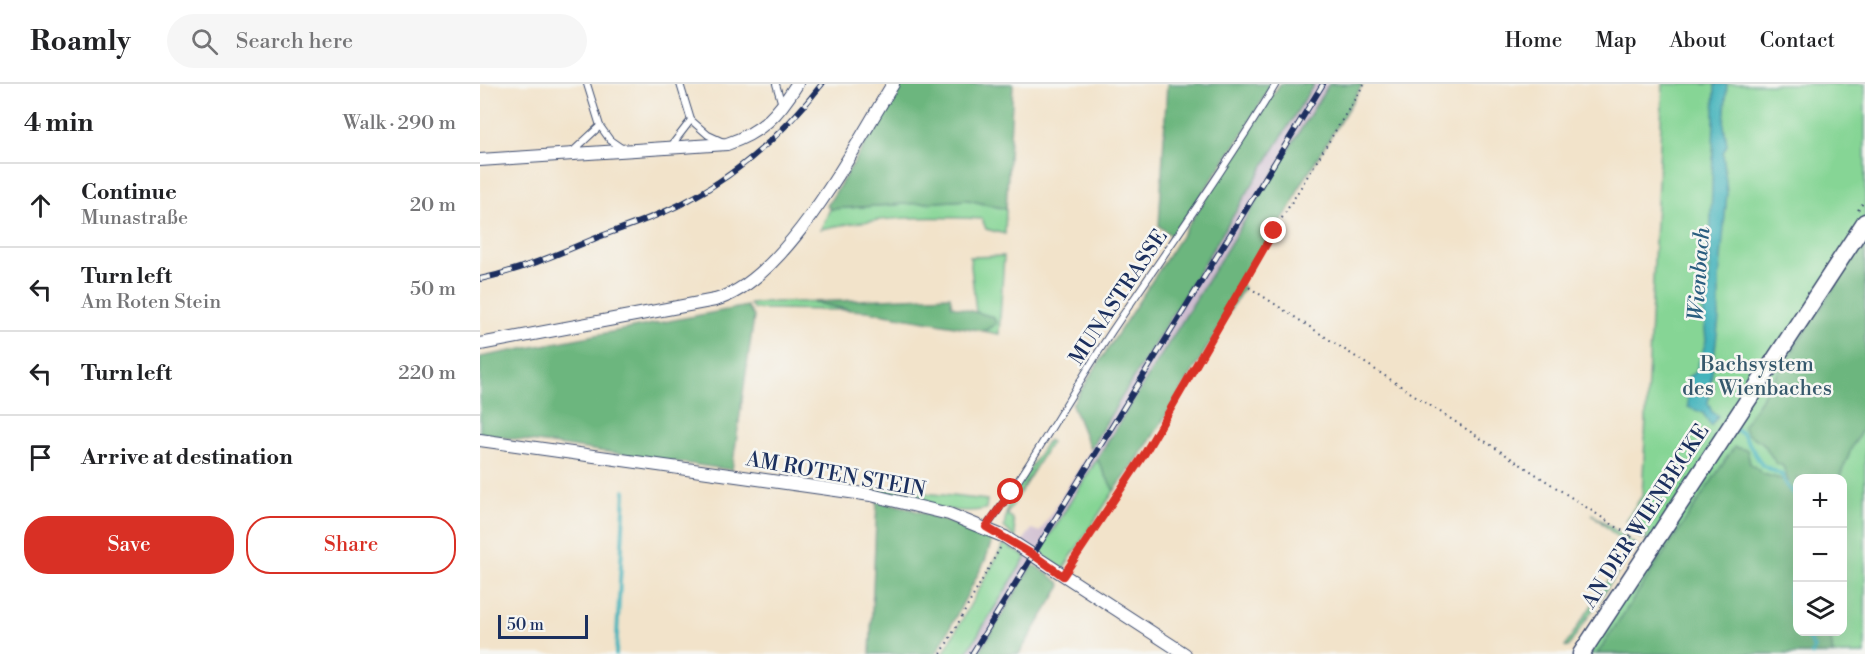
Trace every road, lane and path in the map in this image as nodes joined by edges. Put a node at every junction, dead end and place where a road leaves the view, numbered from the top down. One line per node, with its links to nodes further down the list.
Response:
1 (587, 84): 10 (lane)
2 (680, 84): 9 (lane)
3 (776, 84): 8 (lane)
4 (797, 84): 8 (street)
5 (892, 84): 18 (street)
6 (1276, 84): 21 (lane, MUNASTRASSE)
7 (1364, 84): 17 (path)
8 (782, 105): 11 (street)
9 (691, 120): 11 (lane); 12 (lane)
10 (600, 126): 13 (lane); 14 (lane)
11 (727, 144): 12 (street)
12 (668, 149): 13 (street)
13 (626, 151): 14 (street)
14 (570, 154): 15 (street)
15 (481, 159)
16 (1865, 222): 28 (street, AN DER WIENBECKE)
17 (1244, 284): 22 (path); 25 (path)
18 (480, 344)
19 (1683, 439): 23 (path)
20 (480, 440): 21 (street, AM ROTEN STEIN)
21 (986, 527): 24 (street, AM ROTEN STEIN)
22 (1624, 532)
23 (1629, 536)
24 (1005, 537): 25 (street, AM ROTEN STEIN); 26 (path)
25 (1063, 576): 27 (street, AM ROTEN STEIN)
26 (941, 654)
27 (1185, 654)
28 (1581, 654)

